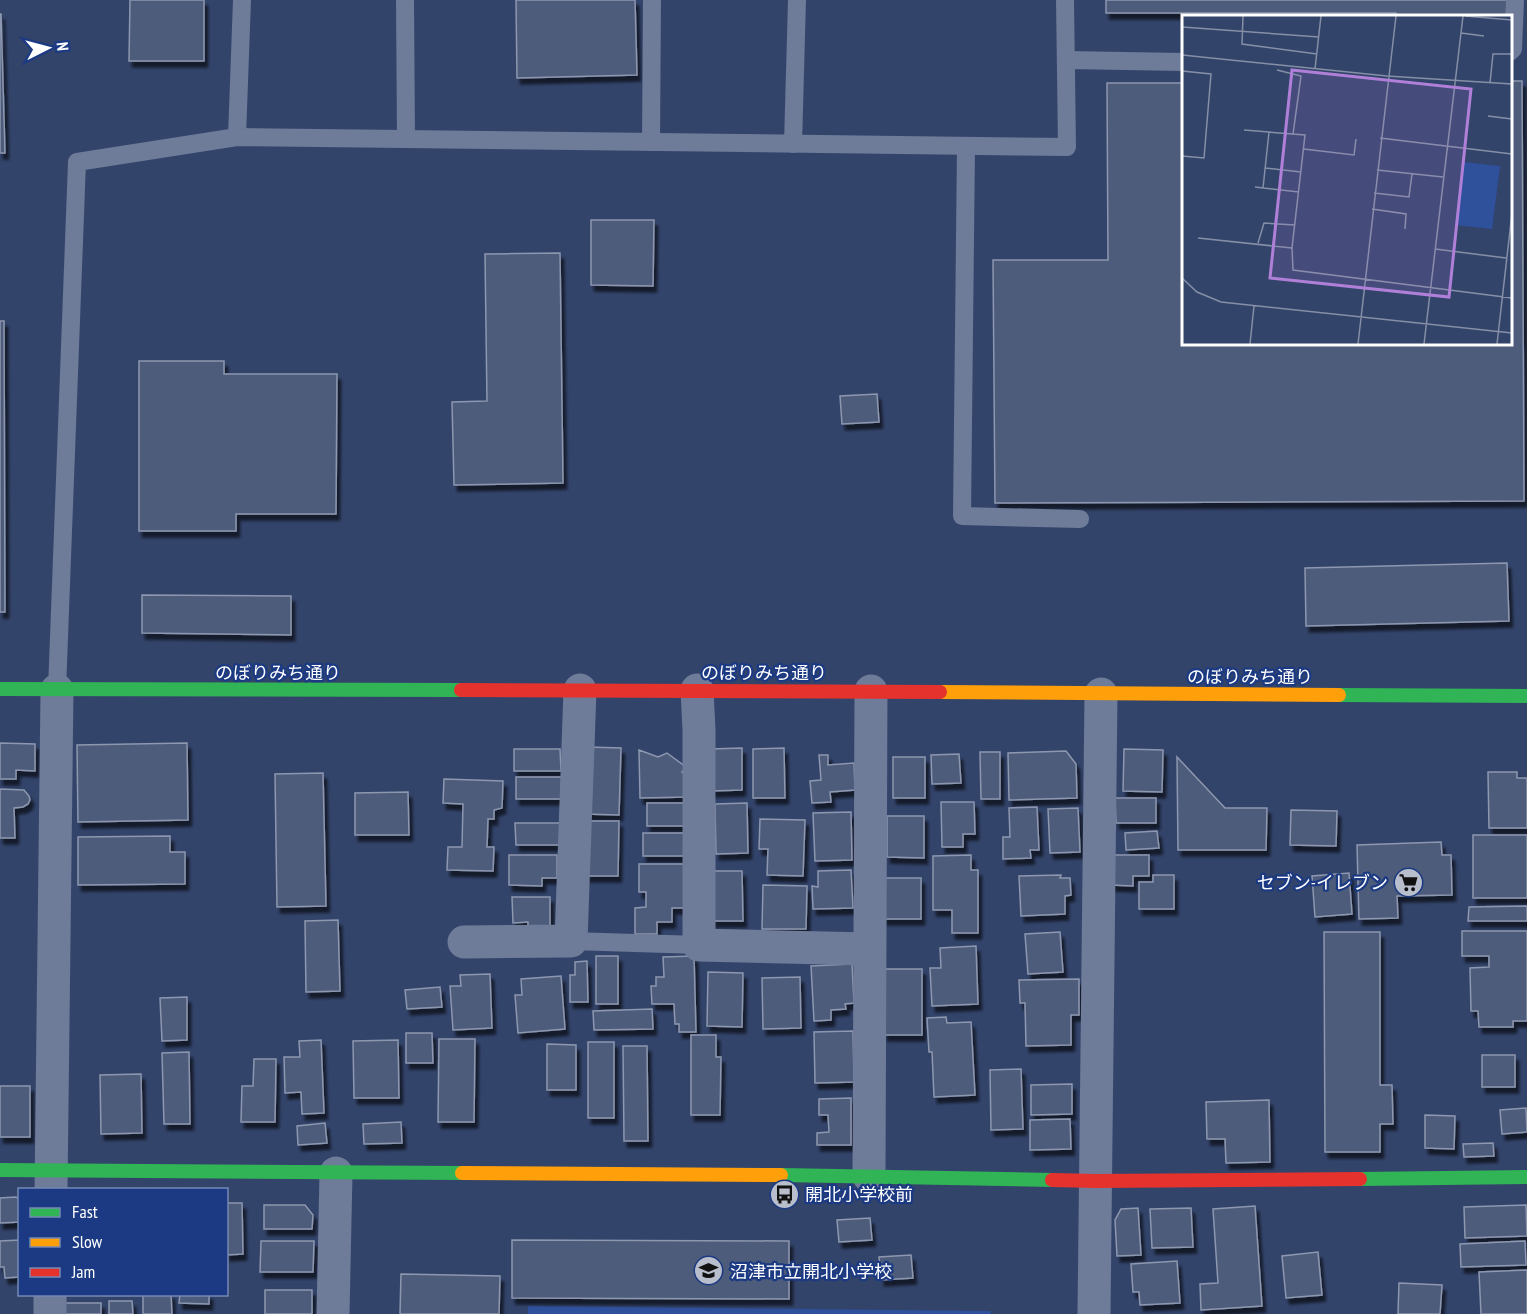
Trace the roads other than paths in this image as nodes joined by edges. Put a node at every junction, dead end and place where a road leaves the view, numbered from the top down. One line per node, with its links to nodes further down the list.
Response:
1 (242, 0): 10 (lane)
2 (405, 0): 11 (lane)
3 (652, 0): 12 (lane)
4 (797, 0): 13 (lane)
5 (1065, 0): 8 (lane)
6 (1515, 0): 7 (lane)
7 (1512, 50)
8 (1066, 60): 9 (lane); 14 (lane)
9 (1182, 62)
10 (237, 137): 11 (lane); 17 (lane)
11 (406, 139): 12 (lane)
12 (651, 142): 13 (lane)
13 (793, 144): 14 (lane)
14 (966, 146): 15 (lane)
15 (1080, 519)
16 (0, 689): 17 (street, のぼりみち通り)
17 (57, 690): 18 (street, のぼりみち通り); 31 (street)
18 (580, 690): 19 (street, のぼりみち通り); 23 (street)
19 (697, 690): 20 (street, のぼりみち通り); 25 (street)
20 (871, 691): 21 (street, のぼりみち通り); 26 (street)
21 (1101, 694): 22 (street, のぼりみち通り); 32 (street)
22 (1527, 696)
23 (571, 941): 24 (street); 25 (lane)
24 (465, 942)
25 (699, 945): 26 (street)
26 (869, 949): 29 (street)
27 (0, 1170): 31 (street)
28 (336, 1173): 29 (street); 31 (street); 35 (street)
29 (868, 1176): 32 (street)
30 (1527, 1176): 32 (street)
31 (51, 1180)
32 (1095, 1181): 36 (street)
33 (50, 1296): 34 (street)
34 (50, 1314)
35 (333, 1314)
36 (1094, 1314)

